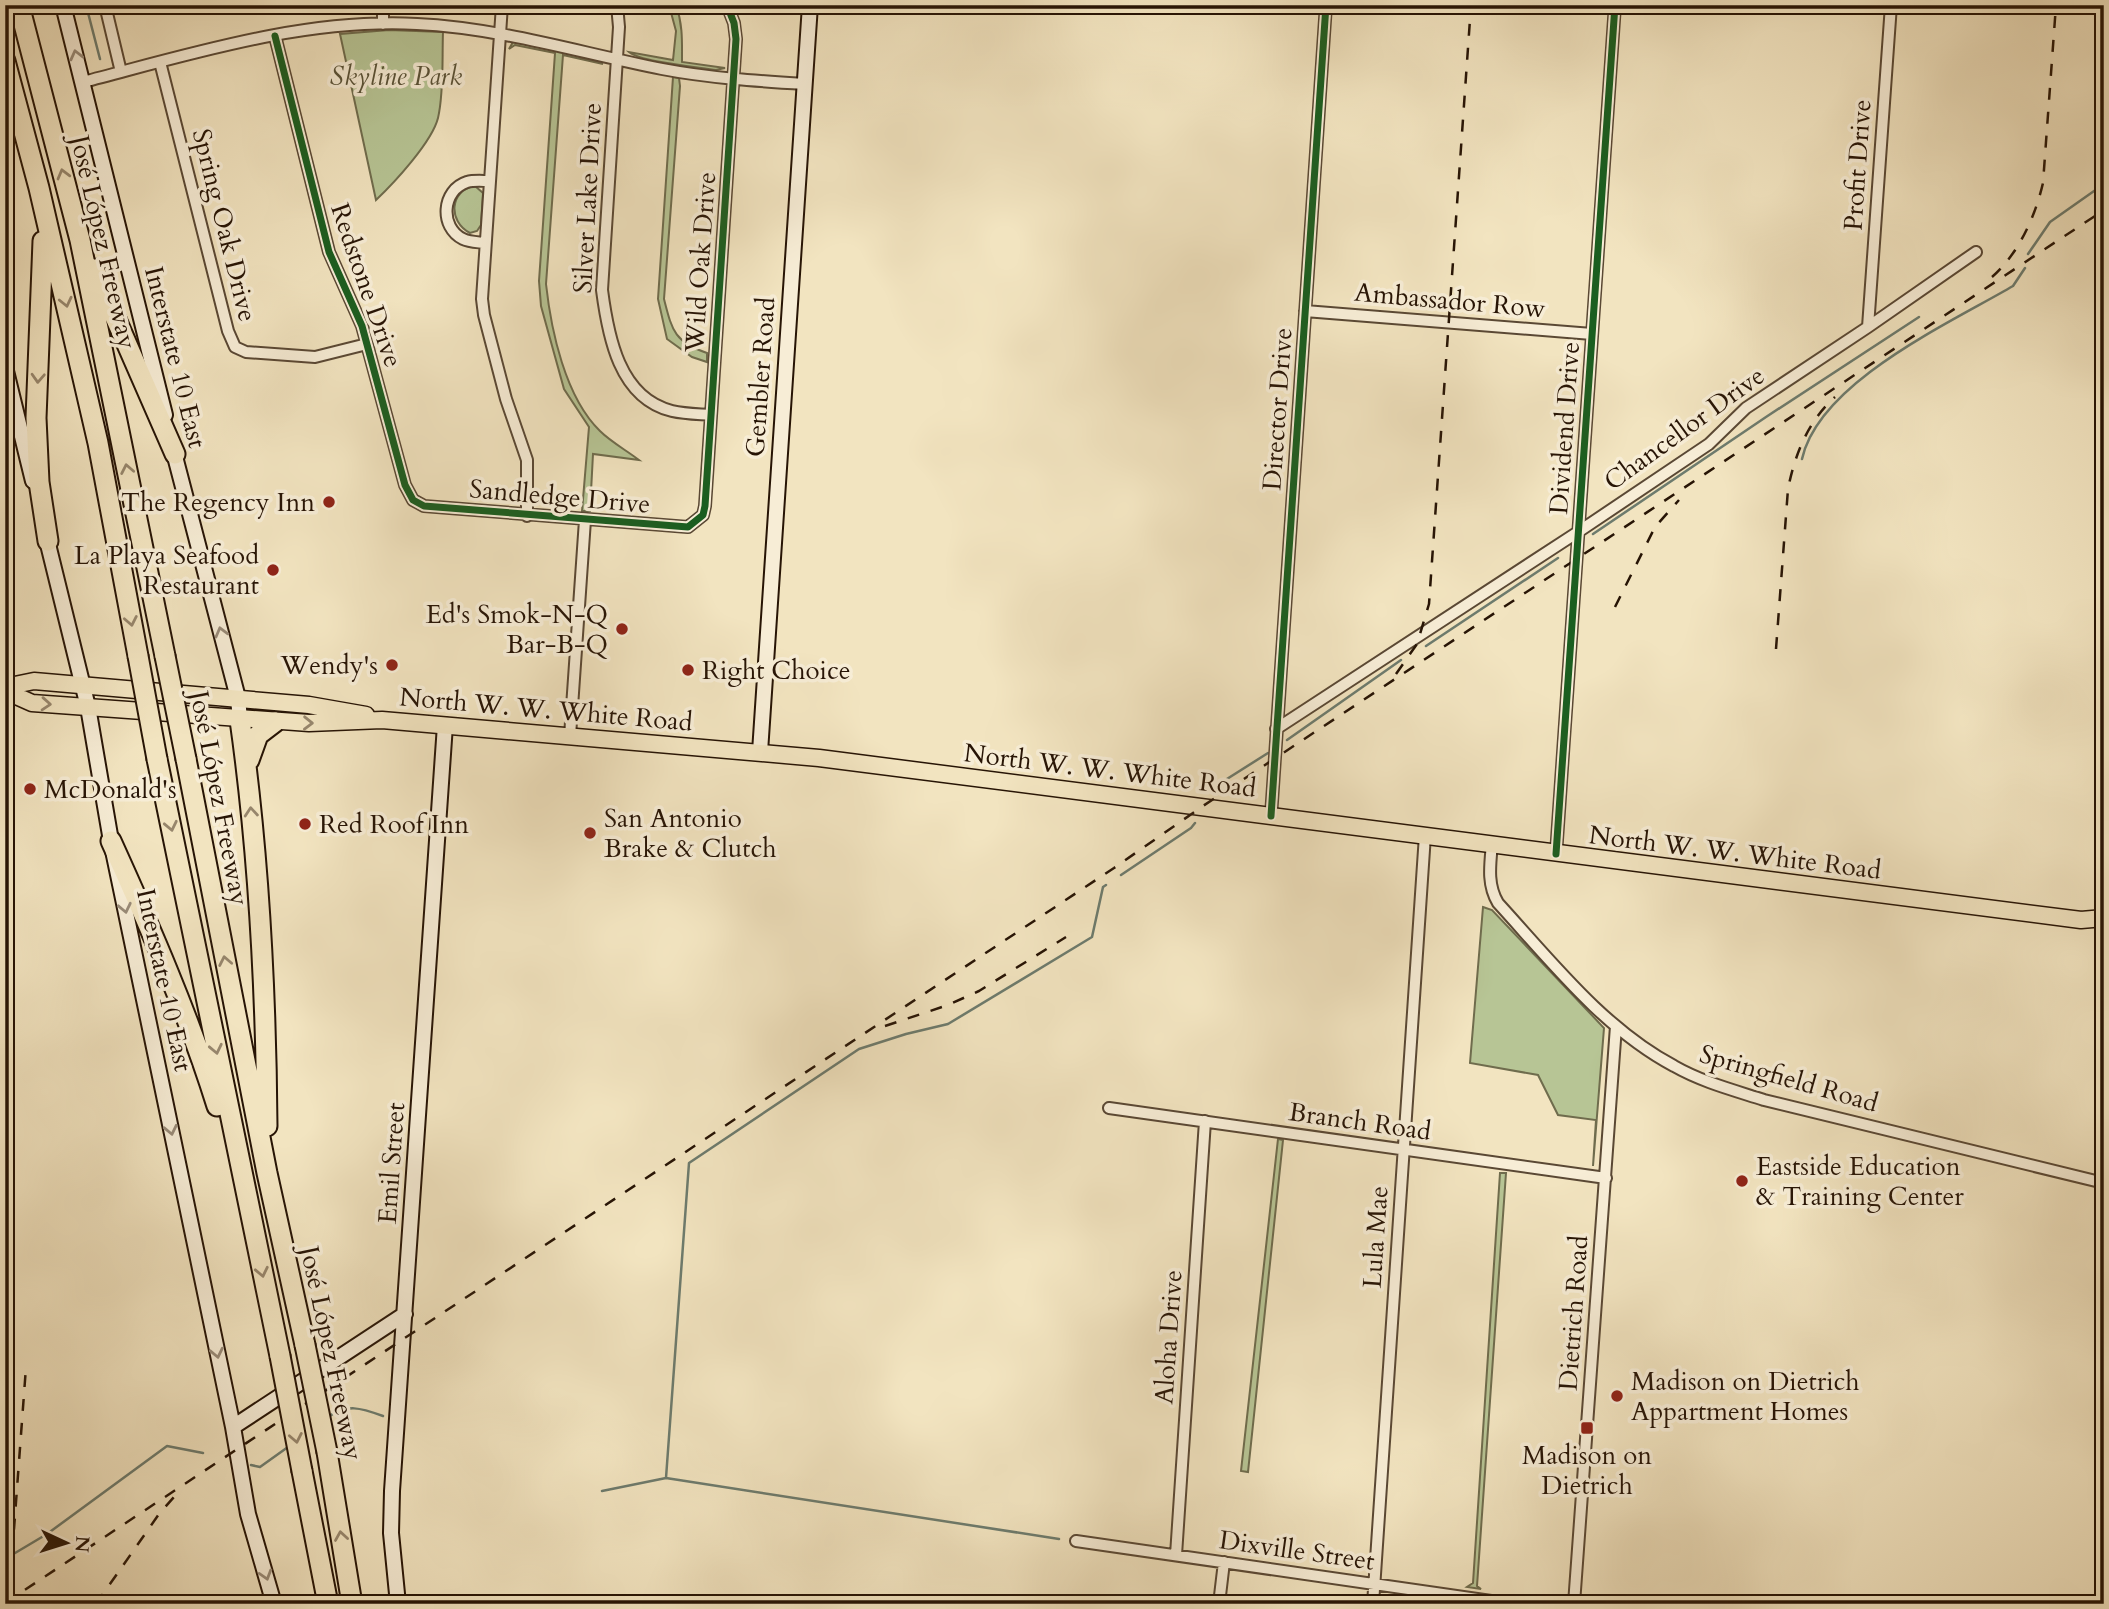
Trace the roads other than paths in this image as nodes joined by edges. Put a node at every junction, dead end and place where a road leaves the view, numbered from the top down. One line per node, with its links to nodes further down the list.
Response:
1 (19, 5): 24 (highway, José López Freeway, one-way to 1)
2 (63, 5): 20 (main road, Interstate 10 East, one-way to 2)
3 (105, 5): 18 (street)
4 (383, 5): 12 (street)
5 (502, 5): 13 (street)
6 (617, 5): 15 (street, Silver Lake Drive)
7 (727, 5): 19 (street, Wild Oak Drive)
8 (810, 5): 21 (main road, Gembler Road)
9 (1326, 5): 27 (street, Director Drive)
10 (1615, 5): 29 (street, Dividend Drive)
11 (1891, 5): 28 (street, Profit Drive)
12 (383, 24): 13 (street); 14 (street)
13 (500, 33): 15 (street); 22 (street)
14 (275, 36): 17 (street); 30 (street, Redstone Drive)
15 (617, 59): 19 (street); 32 (street, Silver Lake Drive)
16 (5, 61): 23 (highway, José López Freeway)
17 (160, 62): 18 (street); 30 (street, Spring Oak Drive)
18 (121, 72): 20 (street)
19 (734, 79): 21 (street); 32 (street, Wild Oak Drive)
20 (83, 82): 33 (main road, Interstate 10 East)
21 (805, 84): 50 (main road, Gembler Road)
22 (489, 181): 25 (street); 25 (street)
23 (39, 188): 39 (highway, one-way to 39); 64 (highway, José López Freeway, one-way to 64, bridge)
24 (80, 240): 33 (highway); 65 (highway, José López Freeway, one-way to 24, bridge)
25 (485, 243): 35 (street)
26 (1976, 252): 28 (street, Chancellor Drive)
27 (1305, 311): 29 (street, Ambassador Row); 48 (street, Director Drive)
28 (1868, 327): 38 (street, Chancellor Drive)
29 (1592, 334): 38 (street, Dividend Drive)
30 (367, 344): 34 (street, Redstone Drive)
31 (5, 367): 39 (main road, Interstate 10 East)
32 (711, 415): 37 (street, Wild Oak Drive)
33 (175, 454): 42 (main road, Interstate 10 East, one-way to 33)
34 (418, 504): 35 (street, Sandledge Drive)
35 (527, 516): 36 (street, Sandledge Drive)
36 (585, 520): 37 (street, Sandledge Drive); 49 (street)
37 (697, 521)
38 (1578, 532): 48 (street, Chancellor Drive); 56 (street, Dividend Drive)
39 (48, 541): 40 (main road, Interstate 10 East)
40 (83, 685): 41 (main road, North W. W. White Road); 42 (main road, North W. W. White Road); 43 (main road, Interstate 10 East)
41 (5, 689): 43 (main road, North W. W. White Road, one-way to 43)
42 (238, 698): 44 (main road, Interstate 10 East); 45 (main road, North W. W. White Road)
43 (88, 707): 44 (main road, North W. W. White Road); 54 (main road, Interstate 10 East)
44 (240, 720): 46 (main road, North W. W. White Road); 51 (highway)
45 (382, 720): 46 (main road, North W. W. White Road, one-way to 45); 47 (main road, North W. W. White Road)
46 (275, 722): 51 (highway)
47 (445, 725): 49 (main road, North W. W. White Road); 68 (main road, Emil Street)
48 (1276, 729): 52 (street, Director Drive)
49 (570, 736): 50 (main road, North W. W. White Road)
50 (760, 752): 52 (main road, North W. W. White Road)
51 (247, 768): 65 (highway, one-way to 51)
52 (1270, 816): 53 (main road, North W. W. White Road)
53 (1425, 835): 55 (main road, North W. W. White Road); 63 (street, Lula Mae)
54 (111, 841): 64 (highway); 71 (main road, Interstate 10 East, one-way to 71)
55 (1492, 845): 56 (main road, North W. W. White Road); 60 (street, Springfield Road)
56 (1556, 854): 58 (main road, North W. W. White Road)
57 (2104, 918): 58 (main road, North W. W. White Road)
58 (2081, 920): 59 (main road, North W. W. White Road)
59 (2104, 929)
60 (1616, 1026): 66 (street, Dietrich Road); 67 (street, Springfield Road)
61 (1109, 1108): 62 (street, Branch Road)
62 (1205, 1121): 63 (street, Branch Road); 73 (street, Aloha Drive)
63 (1404, 1151): 66 (street, Branch Road); 75 (street, Lula Mae)
64 (241, 1172): 77 (highway, José López Freeway, one-way to 77, bridge)
65 (267, 1173): 78 (highway, José López Freeway, one-way to 65, bridge)
66 (1606, 1178): 83 (street, Dietrich Road)
67 (2104, 1183)
68 (405, 1314): 69 (main road); 70 (main road, Emil Street)
69 (376, 1332): 70 (main road); 71 (main road)
70 (403, 1351): 79 (main road, Emil Street)
71 (233, 1427): 76 (main road, Interstate 10 East, one-way to 76)
72 (1076, 1541): 73 (street, Dixville Street)
73 (1176, 1555): 74 (street, Dixville Street)
74 (1224, 1562): 75 (street, Dixville Street); 80 (street)
75 (1374, 1584): 81 (street, Lula Mae); 82 (street, Dixville Street)
76 (274, 1604)
77 (328, 1604)
78 (352, 1604)
79 (398, 1604)
80 (1219, 1604)
81 (1373, 1604)
82 (1511, 1604)
83 (1574, 1604)

